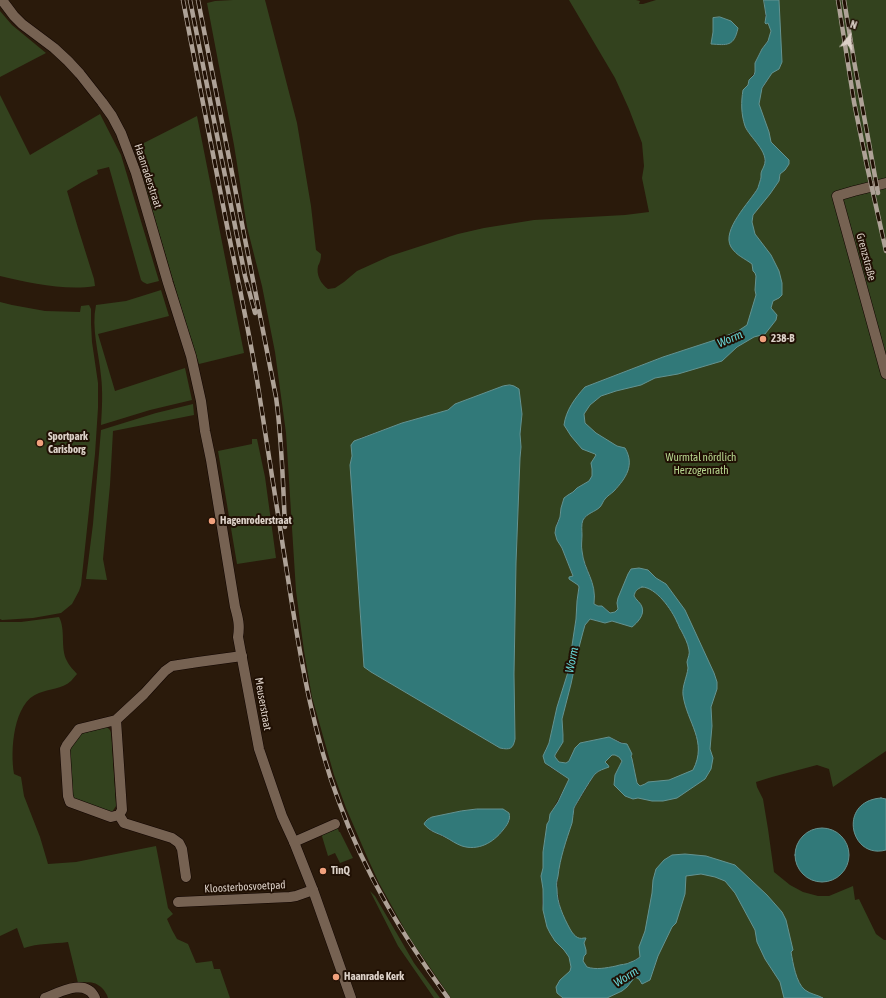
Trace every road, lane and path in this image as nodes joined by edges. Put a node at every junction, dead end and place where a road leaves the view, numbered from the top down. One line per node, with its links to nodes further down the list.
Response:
1 (2, 0): 4 (street, Haanraderstraat)
2 (886, 183): 3 (street, Grenzstraße)
3 (886, 374)
4 (201, 400): 5 (street, Meuserstraat)
5 (242, 656): 6 (street); 9 (street, Meuserstraat)
6 (116, 720): 7 (street); 7 (street)
7 (119, 815): 10 (street)
8 (336, 824): 9 (street)
9 (294, 842): 11 (street, Meuserstraat)
10 (186, 877)
11 (313, 890): 12 (street, Kloosterbosvoetpad); 15 (street, Meuserstraat)
12 (178, 902)
13 (44, 998): 14 (street)
14 (95, 998)
15 (352, 998)

